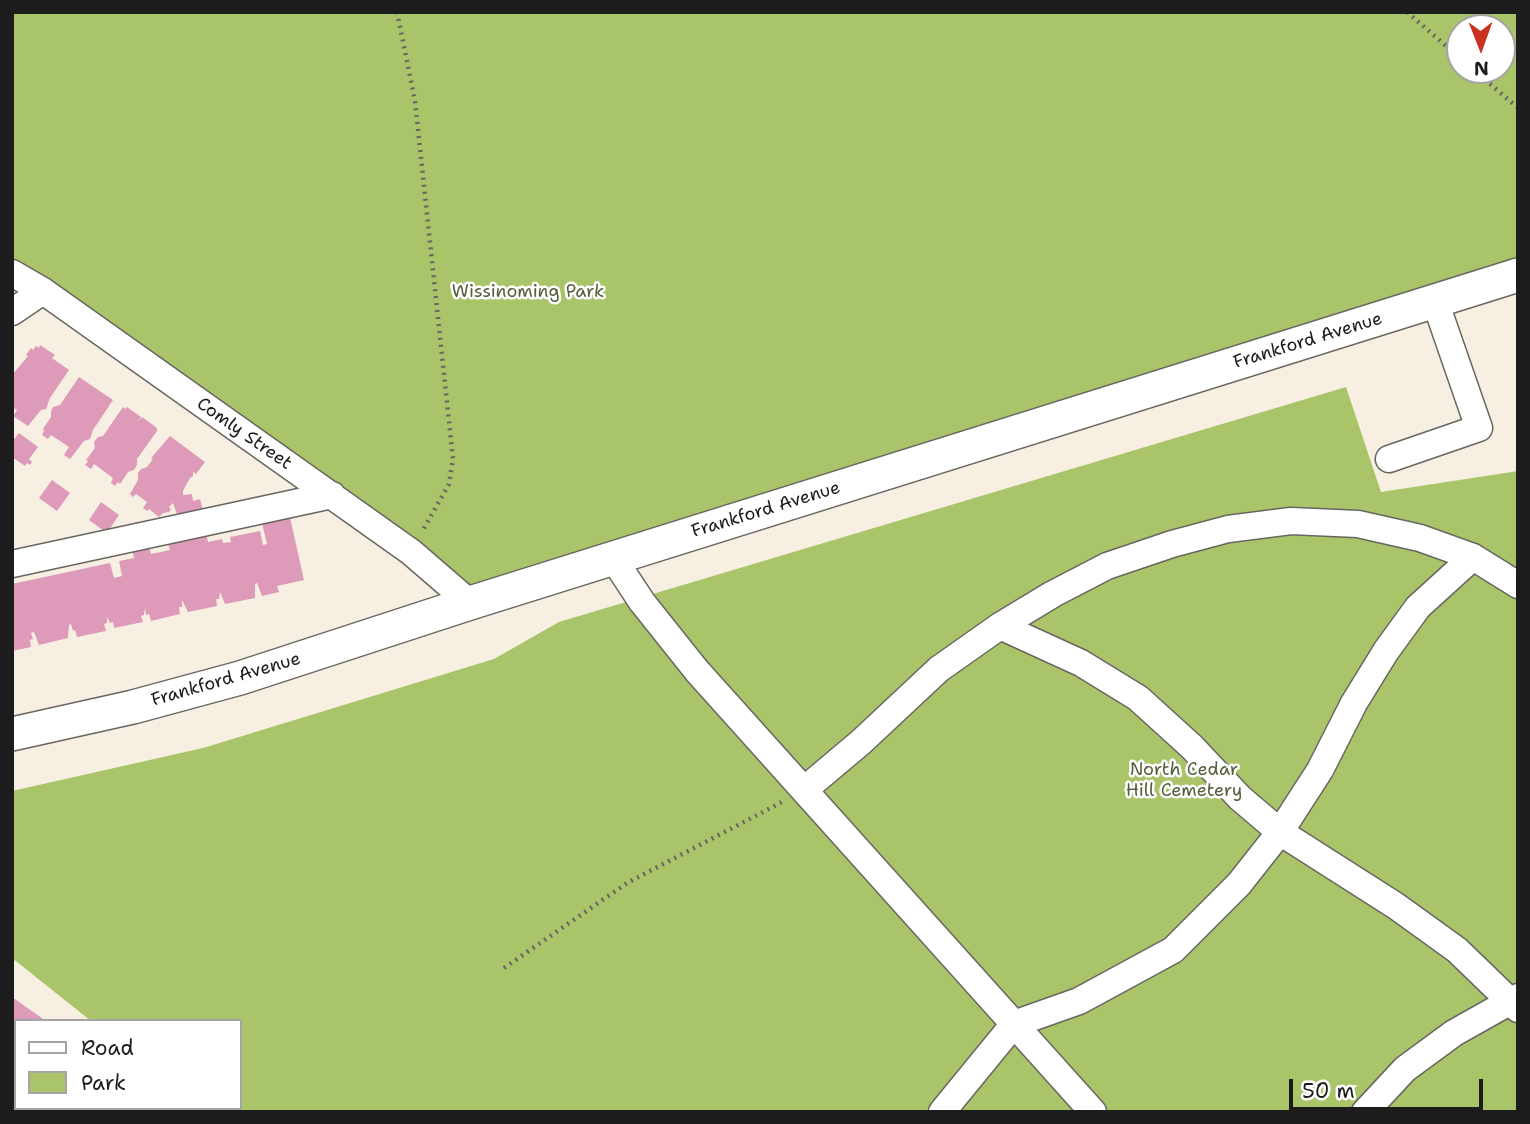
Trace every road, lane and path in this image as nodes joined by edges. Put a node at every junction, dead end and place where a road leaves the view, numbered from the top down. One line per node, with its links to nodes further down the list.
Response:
1 (397, 12): 13 (path)
2 (1407, 12): 3 (path)
3 (1446, 46)
4 (1490, 84): 5 (path)
5 (1518, 108)
6 (12, 273): 8 (street, Comly Street)
7 (1518, 275): 9 (main road, Frankford Avenue)
8 (43, 290): 10 (street); 12 (street, Comly Street)
9 (1435, 301): 11 (street); 15 (main road, Frankford Avenue)
10 (12, 312)
11 (1389, 459)
12 (332, 495): 13 (street, Comly Street); 16 (street)
13 (411, 552): 18 (street, Comly Street)
14 (1474, 557): 17 (street); 19 (street); 22 (street)
15 (613, 558): 18 (main road, Frankford Avenue); 21 (street)
16 (12, 564)
17 (1518, 585)
18 (470, 603): 20 (main road, Frankford Avenue)
19 (1000, 626): 21 (street); 22 (street)
20 (12, 734)
21 (804, 790): 23 (path); 25 (street)
22 (1280, 832): 24 (street); 25 (street)
23 (504, 968)
24 (1516, 1002): 28 (street)
25 (1014, 1024): 26 (street); 27 (street)
26 (942, 1112)
27 (1093, 1112)
28 (1365, 1112)

